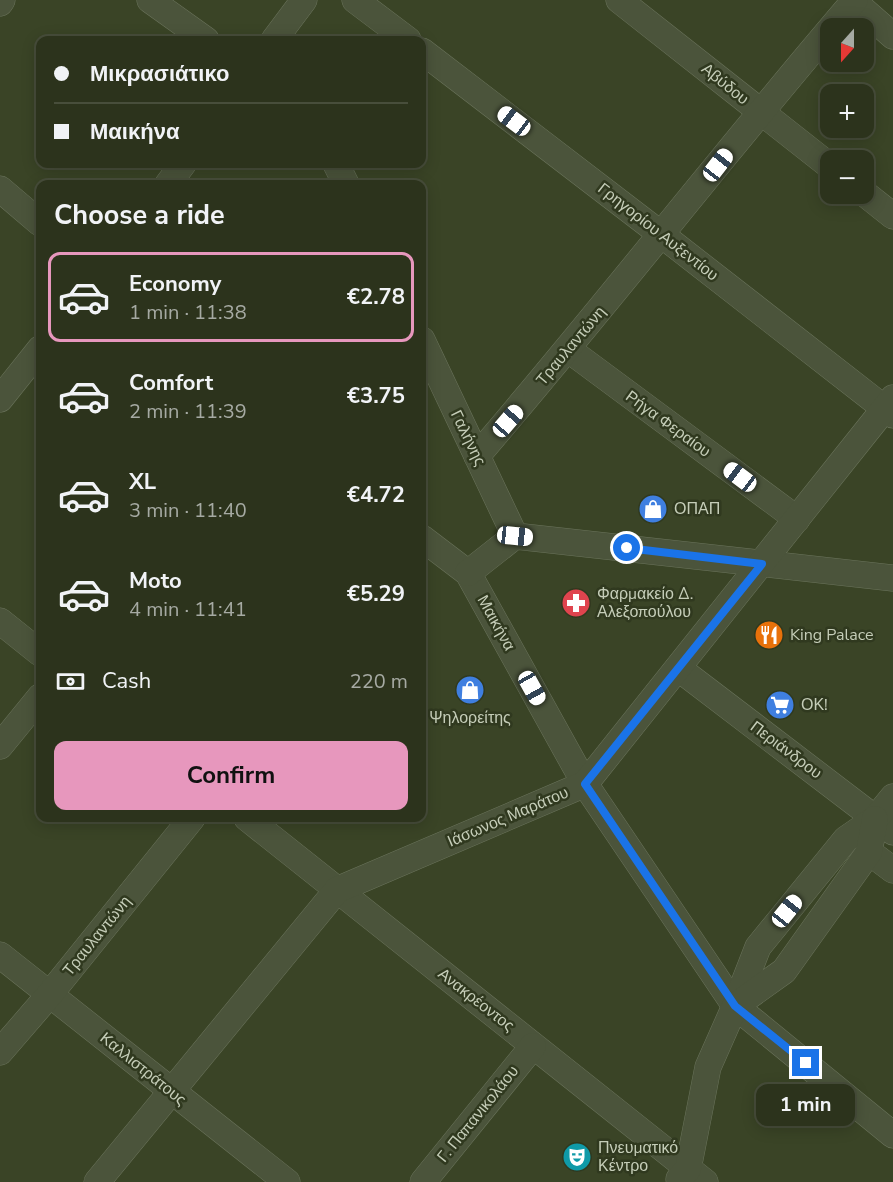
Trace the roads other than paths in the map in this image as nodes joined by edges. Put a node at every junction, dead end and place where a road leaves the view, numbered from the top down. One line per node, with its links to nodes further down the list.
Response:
1 (150, 0): 6 (street)
2 (304, 0): 7 (street)
3 (355, 0): 8 (street)
4 (620, 0): 11 (street, Αβύδου)
5 (854, 1): 9 (street); 11 (street, Τραυλαντώνη)
6 (200, 36)
7 (277, 36)
8 (403, 36)
9 (893, 36)
10 (426, 54): 17 (street, Γρηγορίου Αυξεντίου)
11 (760, 112): 12 (street, Αβύδου); 17 (street, Τραυλαντώνη)
12 (820, 158)
13 (0, 189): 16 (street)
14 (874, 201): 15 (street)
15 (893, 216)
16 (36, 220)
17 (662, 235): 19 (street, Τραυλαντώνη); 22 (street, Γρηγορίου Αυξεντίου)
18 (426, 348): 23 (street, Γαλήνης)
19 (568, 350): 23 (street, Τραυλαντώνη); 24 (street, Ρήγα Φεραίου)
20 (36, 354): 21 (street)
21 (0, 399)
22 (890, 407): 24 (street, Ιάσωνος Μαράτου)
23 (477, 456): 25 (street, Γαλήνης)
24 (797, 519): 27 (street, Ιάσωνος Μαράτου)
25 (515, 536): 27 (street); 28 (street)
26 (426, 543): 28 (street, Μαικήνα)
27 (762, 564): 29 (street); 32 (street, Ιάσωνος Μαράτου)
28 (468, 573): 35 (street, Μαικήνα)
29 (893, 578)
30 (0, 621): 31 (street)
31 (36, 650)
32 (678, 668): 35 (street, Ιάσωνος Μαράτου); 39 (street, Περιάνδρου)
33 (36, 702): 34 (street)
34 (0, 746)
35 (585, 784): 42 (street, Ιάσωνος Μαράτου); 45 (street, Μαικήνα)
36 (893, 797): 39 (street)
37 (189, 822): 44 (street, Τραυλαντώνη)
38 (252, 822): 42 (street, Ανακρέοντος)
39 (884, 825): 40 (street); 45 (street)
40 (869, 852): 41 (street); 45 (street)
41 (893, 870)
42 (337, 890): 46 (street, Ανακρέοντος); 48 (street, Ιάσωνος Μαράτου)
43 (0, 955): 44 (street, Καλλιστράτους)
44 (50, 994): 47 (street, Τραυλαντώνη); 48 (street, Καλλιστράτους)
45 (735, 1006): 49 (street, Μαικήνα); 50 (street)
46 (533, 1046): 50 (street, Ανακρέοντος); 53 (street, Γ. Παπανικολάου)
47 (0, 1052)
48 (170, 1091): 51 (street, Ιάσωνος Μαράτου); 52 (street, Καλλιστράτους)
49 (893, 1135)
50 (690, 1178)
51 (97, 1182)
52 (287, 1182)
53 (423, 1182)

